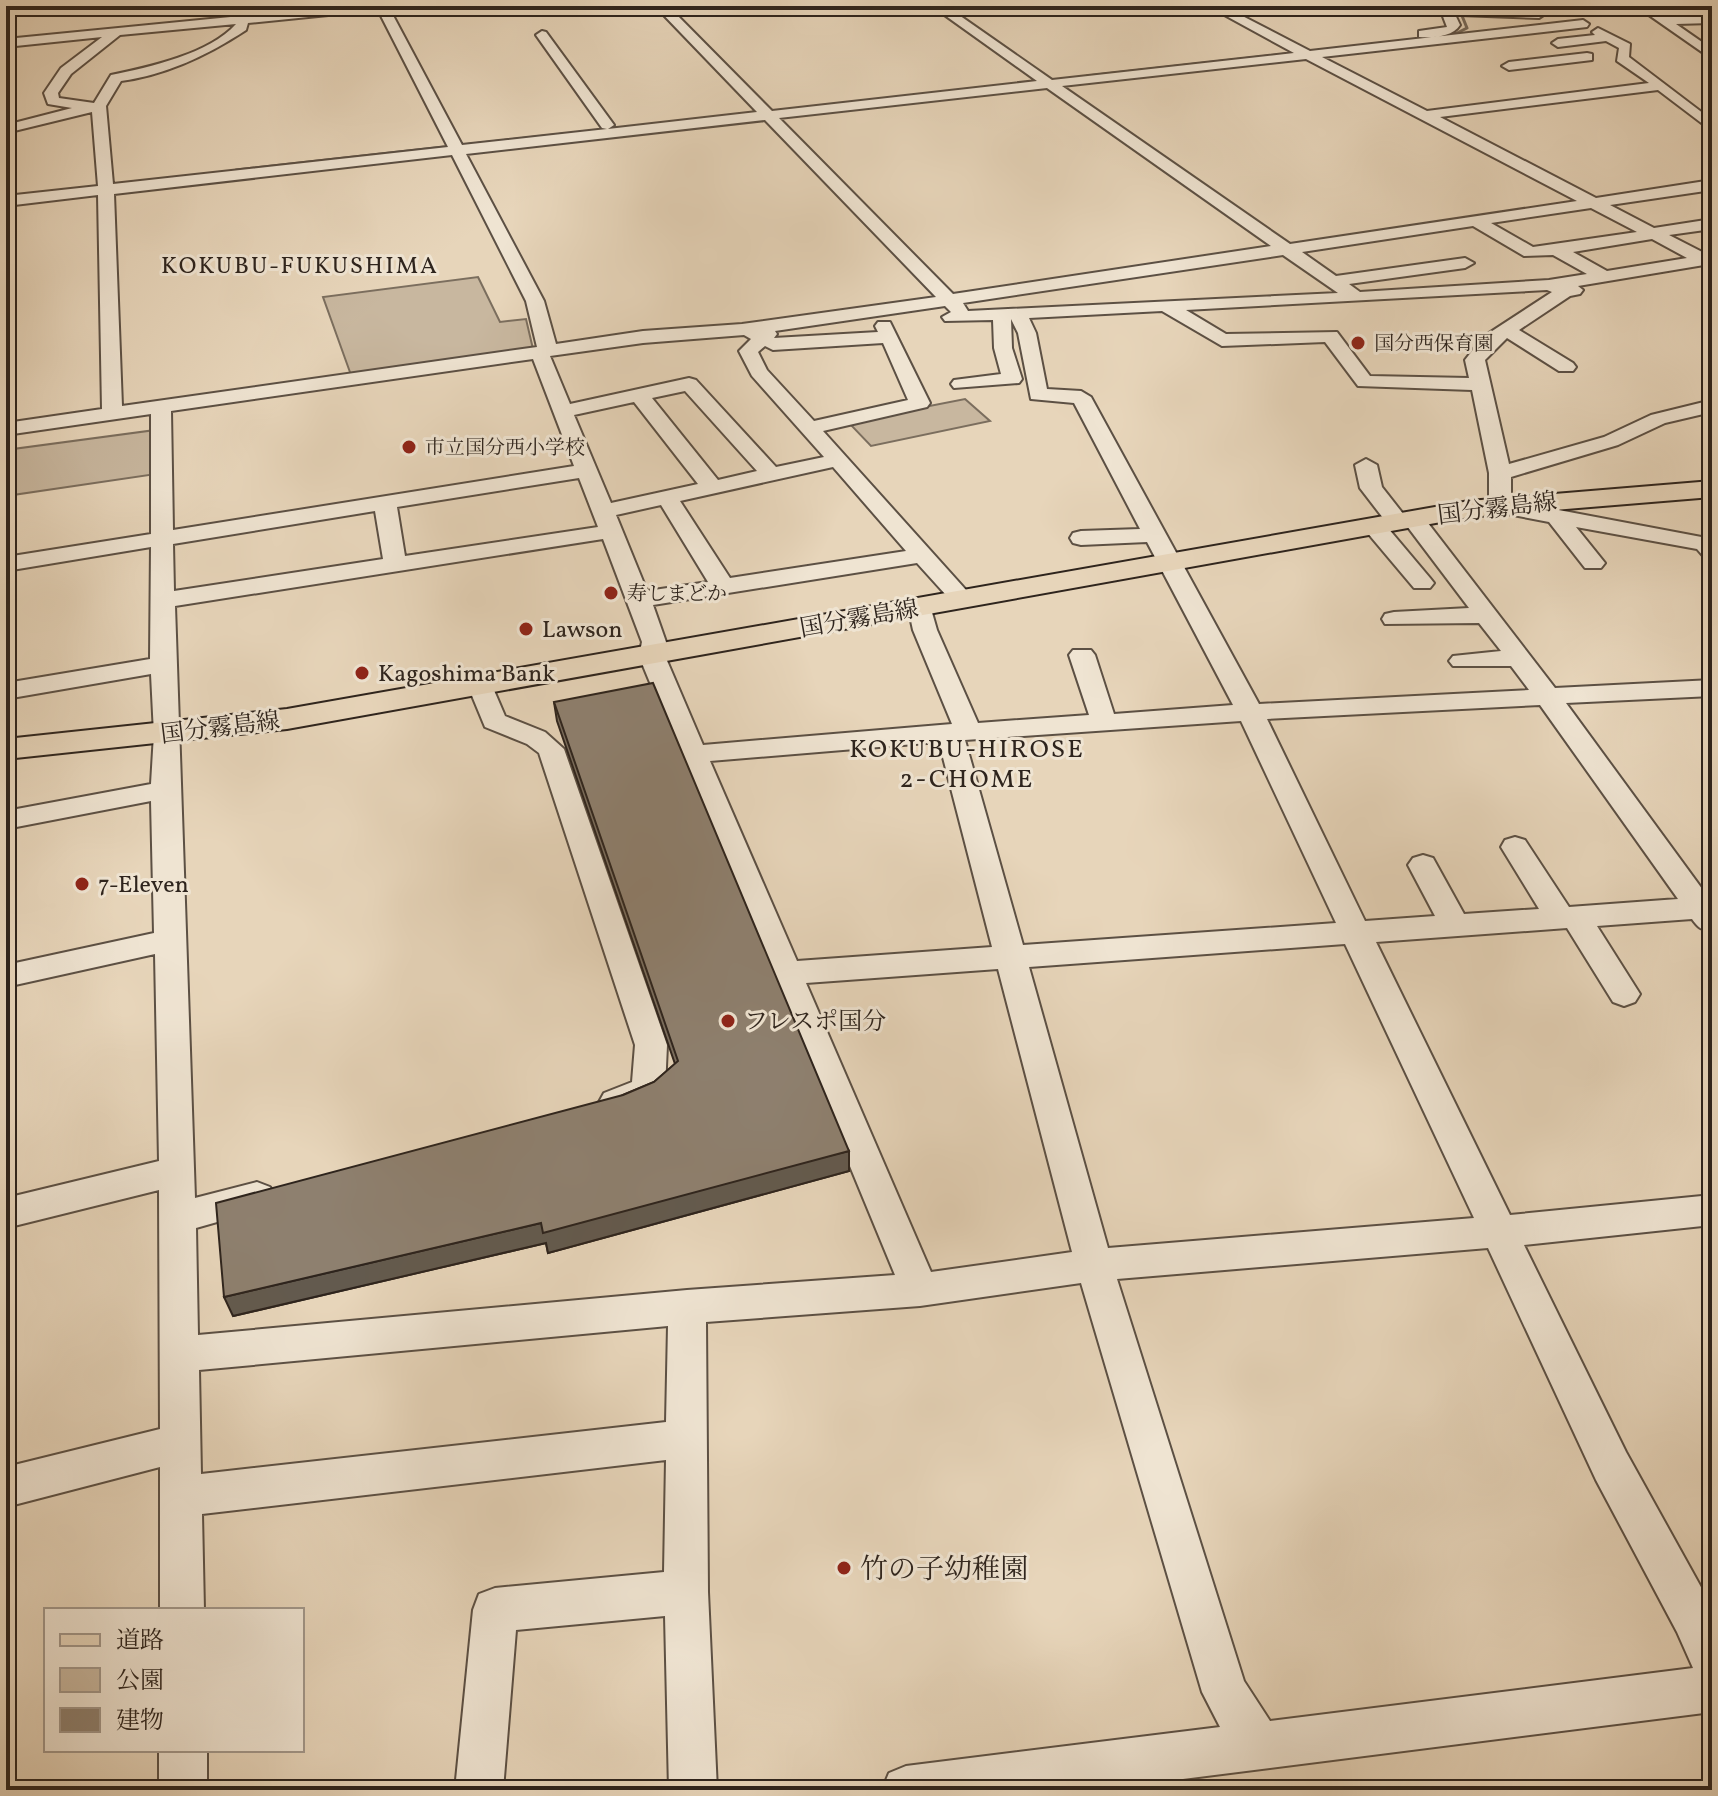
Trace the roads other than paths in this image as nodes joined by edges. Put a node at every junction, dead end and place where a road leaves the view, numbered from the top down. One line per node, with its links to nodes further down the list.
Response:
1 (380, 6): 10 (street); 36 (street)
2 (661, 6): 31 (street)
3 (938, 6): 26 (street)
4 (1214, 6): 20 (street)
5 (1445, 6): 20 (street)
6 (1642, 6): 12 (street)
7 (1463, 9): 8 (street); 15 (street)
8 (1575, 15): 15 (street); 16 (street)
9 (108, 16): 13 (street)
10 (242, 18): 13 (street); 30 (street)
11 (1712, 19): 12 (street)
12 (1664, 21): 22 (street)
13 (113, 31): 18 (street); 30 (street)
14 (542, 35): 33 (street)
15 (1481, 36): 17 (street)
16 (1611, 37): 19 (street); 23 (street)
17 (1443, 40): 20 (street); 21 (street)
18 (6, 43)
19 (1550, 44)
20 (1301, 51): 26 (street); 32 (street)
21 (1472, 53)
22 (1712, 55)
23 (1606, 58): 24 (street); 25 (street); 28 (street)
24 (1509, 66)
25 (1539, 77)
26 (1045, 80): 31 (street); 50 (street)
27 (1553, 83): 29 (street)
28 (1661, 86): 29 (street); 34 (street)
29 (1582, 96): 32 (street)
30 (99, 106): 35 (street); 37 (street)
31 (765, 112): 33 (street); 36 (street); 59 (street)
32 (1426, 115): 41 (street)
33 (607, 125): 36 (street)
34 (1712, 127)
35 (6, 129)
36 (453, 146): 37 (street); 70 (street)
37 (106, 185): 38 (street); 40 (street); 78 (street)
38 (6, 192)
39 (1710, 193): 41 (street); 43 (street)
40 (6, 201)
41 (1593, 202): 42 (street); 43 (street)
42 (1537, 211): 44 (street); 49 (street)
43 (1616, 215): 47 (street)
44 (1474, 220): 46 (street); 51 (street)
45 (1712, 224): 47 (street)
46 (1437, 225): 48 (street); 50 (street)
47 (1653, 234): 49 (street); 53 (street)
48 (1464, 238)
49 (1598, 243): 51 (street)
50 (1286, 247): 54 (street); 56 (street)
51 (1556, 250): 55 (street)
52 (1465, 263): 56 (street)
53 (1708, 264): 55 (street); 57 (street)
54 (1132, 271): 59 (street); 60 (street)
55 (1602, 275): 57 (street)
56 (1335, 281): 58 (street)
57 (1557, 288): 58 (street); 66 (street)
58 (1355, 297): 60 (street)
59 (950, 298): 63 (street); 64 (street)
60 (1325, 299): 61 (street)
61 (1161, 306): 62 (street); 69 (street); 73 (street)
62 (1007, 315): 63 (street); 67 (street); 72 (street); 95 (street)
63 (964, 316): 65 (street)
64 (830, 318): 65 (street); 68 (street)
65 (852, 326): 67 (street); 68 (street)
66 (1506, 330): 71 (street); 73 (street)
67 (887, 332): 68 (street); 79 (street)
68 (751, 336): 70 (street); 79 (street)
69 (1201, 349)
70 (545, 355): 76 (street); 77 (street)
71 (1566, 367)
72 (961, 384)
73 (1482, 384): 85 (street)
74 (638, 393): 76 (street); 86 (street); 87 (street)
75 (1712, 406): 85 (street)
76 (563, 411): 84 (street)
77 (161, 412): 78 (street); 81 (street); 97 (street)
78 (112, 413): 80 (street)
79 (809, 428): 82 (street)
80 (6, 429)
81 (6, 443)
82 (838, 460): 86 (street); 99 (street)
83 (1366, 465): 94 (street)
84 (587, 470): 90 (street); 93 (street)
85 (1500, 473): 91 (street)
86 (771, 474): 87 (street)
87 (712, 487): 89 (street)
88 (1712, 489): 91 (main road, 国分霧島線)
89 (667, 497): 93 (street); 105 (street)
90 (385, 504): 97 (street); 103 (street)
91 (1500, 506): 92 (street); 94 (main road, 国分霧島線)
92 (1555, 515): 98 (street); 101 (street)
93 (609, 521): 103 (street); 107 (street)
94 (1395, 522): 100 (main road, 国分霧島線); 104 (street); 110 (street)
95 (1153, 535): 96 (street); 100 (street)
96 (1081, 538)
97 (163, 541): 102 (street); 106 (street)
98 (1712, 552)
99 (922, 555): 105 (street); 108 (street)
100 (1167, 563): 108 (main road, 国分霧島線); 121 (street)
101 (1593, 563)
102 (6, 564)
103 (395, 564): 106 (street)
104 (1422, 583)
105 (722, 585): 107 (street)
106 (164, 600): 116 (street)
107 (639, 600): 113 (street)
108 (963, 600): 109 (main road, 国分霧島線)
109 (920, 607): 113 (main road, 国分霧島線); 123 (street)
110 (1486, 615): 111 (street); 114 (street)
111 (1394, 619)
112 (1082, 655): 122 (street)
113 (652, 656): 117 (main road, 国分霧島線); 126 (street)
114 (1519, 658): 115 (street); 120 (street)
115 (1462, 661)
116 (163, 664): 119 (street); 124 (street)
117 (481, 686): 124 (main road, 国分霧島線); 140 (street)
118 (1712, 688): 120 (street)
119 (6, 691)
120 (1548, 697): 121 (street); 131 (street)
121 (1250, 712): 122 (street); 134 (street)
122 (1104, 722): 123 (street)
123 (950, 733): 126 (street); 136 (street)
124 (167, 734): 125 (main road, 国分霧島線); 127 (street)
125 (6, 749)
126 (695, 754): 137 (street)
127 (165, 790): 128 (street); 135 (street)
128 (6, 820)
129 (1515, 847): 132 (street)
130 (1423, 865): 133 (street)
131 (1708, 913): 132 (street)
132 (1568, 919): 133 (street); 139 (street)
133 (1456, 927): 134 (street)
134 (1356, 935): 136 (street); 146 (street)
135 (170, 940): 138 (street); 141 (street)
136 (1009, 957): 137 (street); 147 (street)
137 (786, 973): 148 (street)
138 (6, 976)
139 (1624, 994)
140 (583, 1111)
141 (177, 1171): 144 (street); 145 (street)
142 (283, 1190): 145 (street)
143 (1712, 1210): 146 (street)
144 (6, 1213)
145 (177, 1218): 150 (street)
146 (1501, 1231): 147 (street); 157 (street)
147 (1094, 1265): 148 (street); 159 (street)
148 (920, 1290): 149 (street)
149 (687, 1307): 150 (street); 151 (street)
150 (179, 1354): 152 (street)
151 (686, 1439): 154 (street); 155 (street)
152 (179, 1443): 153 (street); 154 (street)
153 (6, 1487)
154 (182, 1496): 156 (street)
155 (686, 1592): 162 (street); 163 (street)
156 (182, 1608)
157 (1712, 1659)
158 (1712, 1689): 159 (street)
159 (1259, 1746): 164 (street)
160 (183, 1752): 161 (street)
161 (183, 1790)
162 (479, 1790)
163 (693, 1790)
164 (906, 1790)

